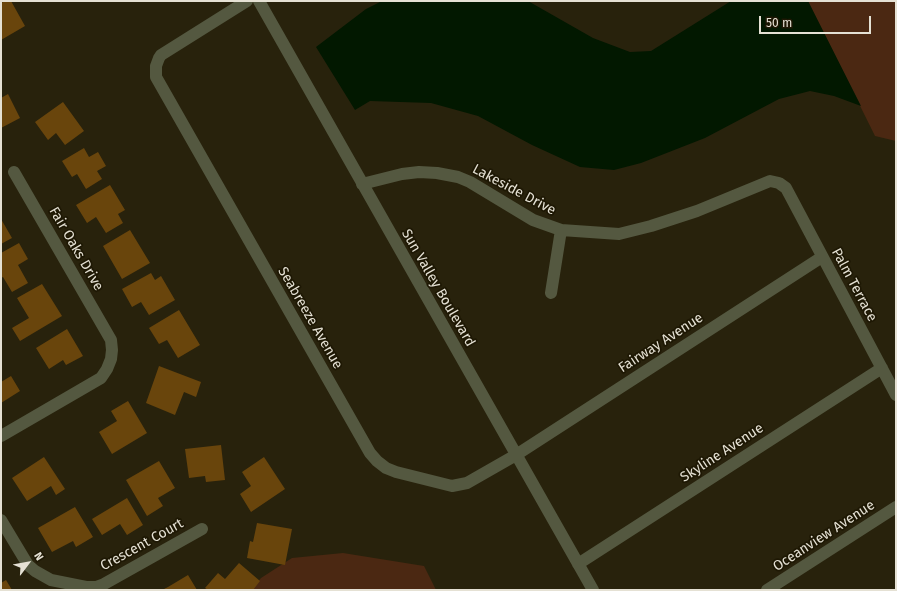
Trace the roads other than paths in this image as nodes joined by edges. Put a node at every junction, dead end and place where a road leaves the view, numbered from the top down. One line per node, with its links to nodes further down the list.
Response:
1 (247, 1): 12 (street, Seabreeze Avenue)
2 (259, 1): 4 (street, Sun Valley Boulevard)
3 (14, 172): 11 (street, Fair Oaks Drive)
4 (362, 184): 6 (street, Lakeside Drive); 12 (street, Sun Valley Boulevard)
5 (786, 188): 6 (street, Lakeside Drive); 7 (street, Palm Terrace)
6 (561, 230): 8 (street)
7 (822, 257): 9 (street, Palm Terrace); 12 (street, Fairway Avenue)
8 (551, 293)
9 (882, 368): 10 (street, Palm Terrace); 16 (street, Skyline Avenue)
10 (896, 394)
11 (1, 436)
12 (516, 455): 16 (street, Sun Valley Boulevard)
13 (896, 507): 18 (street, Oceanview Avenue)
14 (1, 520): 15 (street, Crescent Court)
15 (202, 529)
16 (578, 564): 17 (street, Sun Valley Boulevard)
17 (593, 590)
18 (767, 590)

